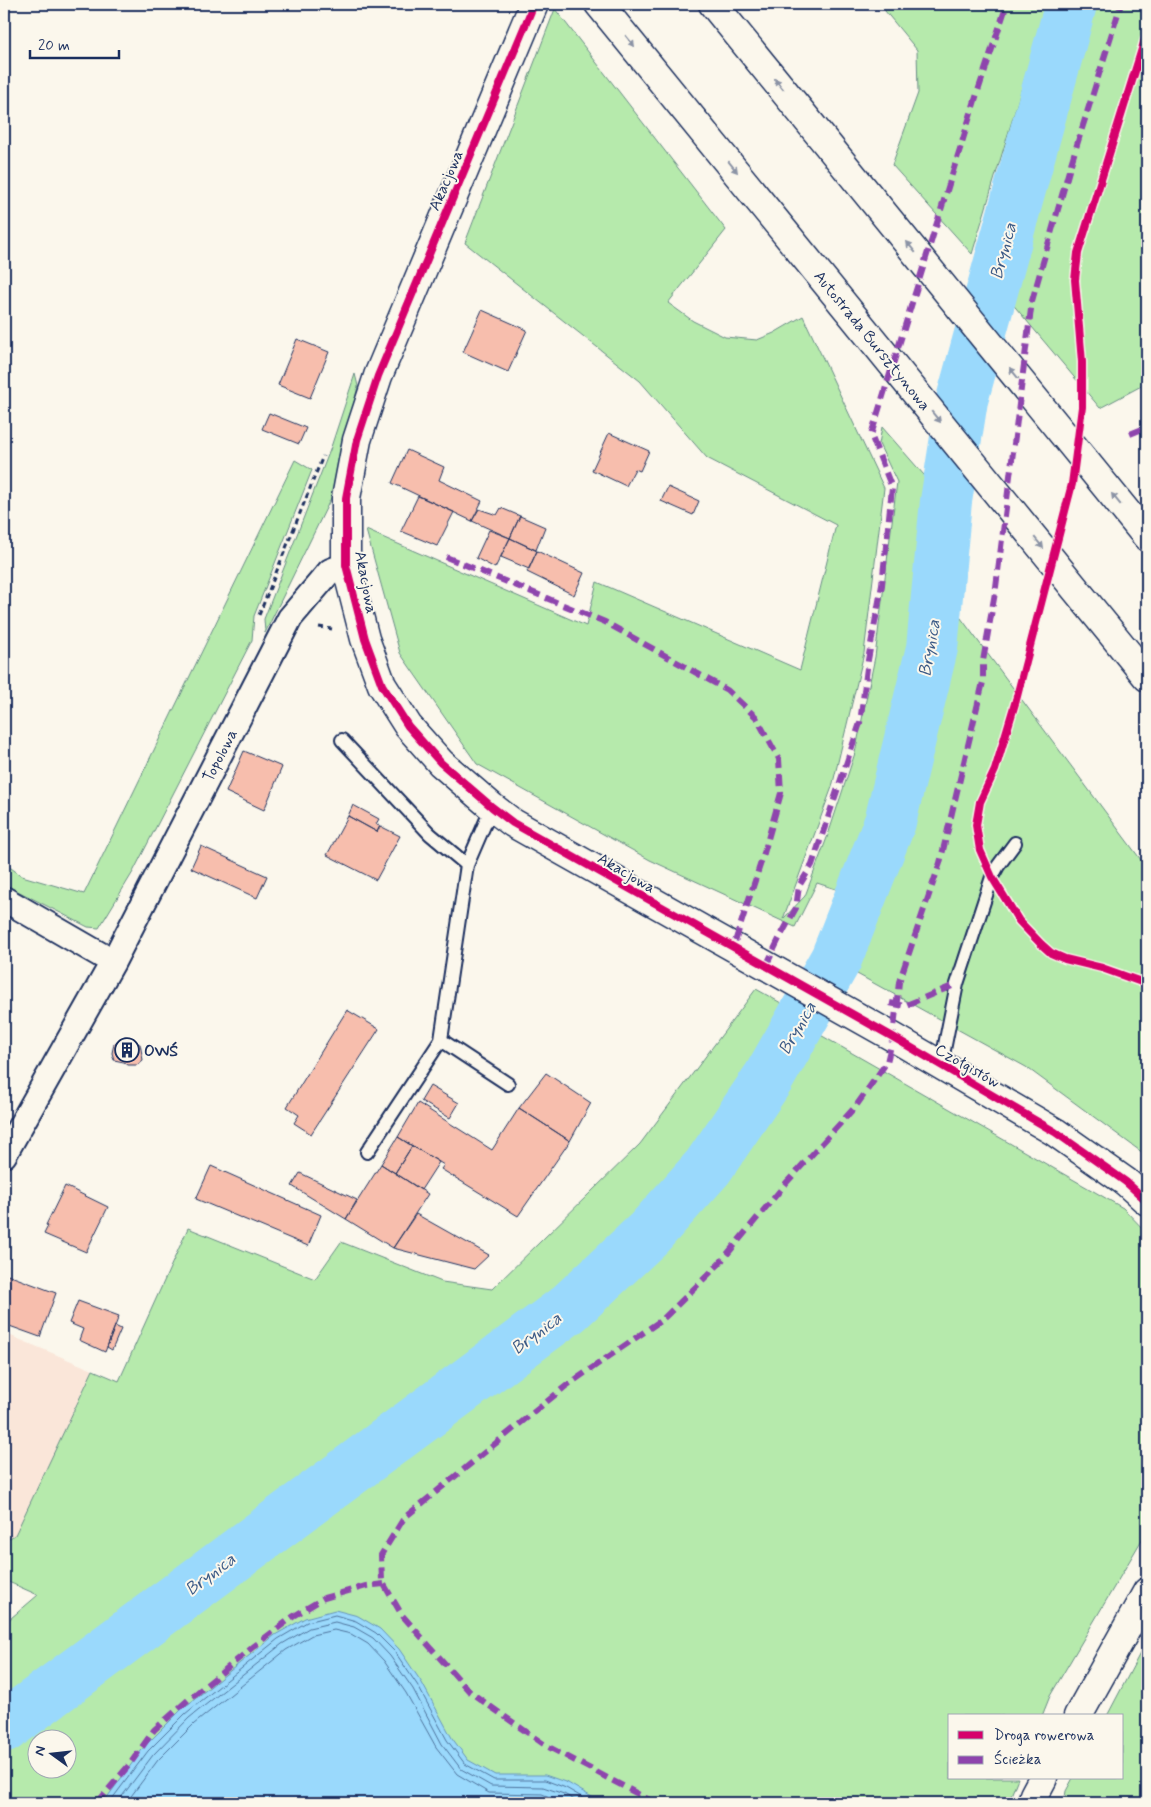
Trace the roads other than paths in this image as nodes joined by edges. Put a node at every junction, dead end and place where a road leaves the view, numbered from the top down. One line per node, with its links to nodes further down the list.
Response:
1 (534, 4): 5 (main road, Akacjowa)
2 (599, 4): 6 (main road, Autostrada Bursztynowa, one-way to 6)
3 (713, 4): 4 (main road, one-way to 3)
4 (1147, 537)
5 (346, 565): 8 (main road, Akacjowa); 12 (street, Topolowa)
6 (1147, 677)
7 (342, 740): 10 (lane)
8 (492, 808): 10 (lane); 13 (main road, Akacjowa)
9 (1015, 843): 15 (lane)
10 (468, 865): 14 (lane)
11 (4, 899): 12 (street)
12 (112, 962): 18 (street, Topolowa)
13 (766, 966): 15 (main road, Czołgistów)
14 (441, 1040): 16 (lane); 17 (lane)
15 (941, 1065): 19 (main road, Czołgistów)
16 (508, 1084)
17 (367, 1152)
18 (4, 1154)
19 (1147, 1201)
20 (1147, 1592): 21 (main road)
21 (1079, 1714)
22 (1042, 1780): 23 (main road)
23 (1032, 1803)

